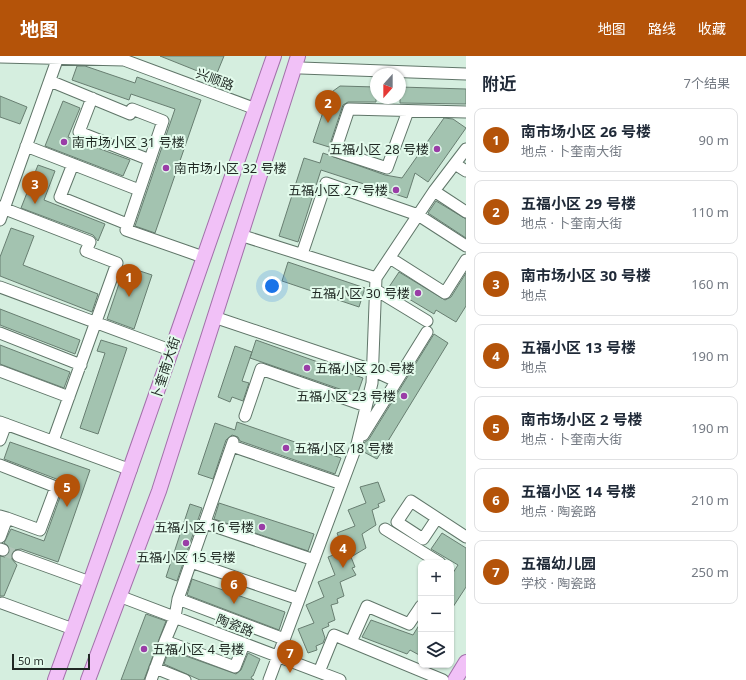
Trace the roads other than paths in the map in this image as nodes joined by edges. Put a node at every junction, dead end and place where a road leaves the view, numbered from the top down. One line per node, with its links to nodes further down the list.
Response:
1 (274, 56): 8 (main road, 卜奎南大街)
2 (0, 57): 3 (street, 兴顺路)
3 (57, 60): 6 (street); 8 (street, 兴顺路)
4 (299, 62): 5 (street); 24 (main road)
5 (466, 74)
6 (50, 81): 7 (street); 11 (street)
7 (92, 98): 13 (street); 13 (street)
8 (256, 109): 27 (main road, 卜奎南大街)
9 (408, 111): 9 (street); 10 (street)
10 (466, 112)
11 (26, 146): 14 (street); 19 (street)
12 (466, 149): 15 (street)
13 (150, 160): 17 (street)
14 (73, 164): 17 (street); 23 (street)
15 (455, 164): 16 (street); 18 (street)
16 (466, 170)
17 (139, 190): 23 (street)
18 (434, 191): 20 (street); 21 (street)
19 (2, 208): 22 (street); 34 (street)
20 (466, 212)
21 (418, 215): 25 (street); 26 (street); 28 (street)
22 (0, 220)
23 (128, 224): 27 (street)
24 (240, 235): 26 (street); 33 (main road)
25 (466, 246)
26 (302, 254): 30 (street)
27 (203, 257): 36 (main road, 卜奎南大街)
28 (390, 258): 29 (street); 30 (street)
29 (466, 260)
30 (376, 278): 32 (street)
31 (0, 288): 34 (street)
32 (376, 290): 38 (street); 40 (street)
33 (214, 317): 38 (street); 62 (main road)
34 (96, 323): 36 (street); 37 (street)
35 (0, 334): 37 (street)
36 (170, 350): 49 (main road, 卜奎南大街)
37 (81, 365): 41 (street)
38 (372, 370): 40 (street); 42 (street)
39 (0, 371): 41 (street)
40 (396, 381): 47 (street)
41 (69, 397): 46 (street)
42 (366, 406): 43 (street); 47 (street)
43 (245, 416)
44 (3, 423): 45 (street); 46 (street)
45 (0, 440)
46 (53, 441): 49 (street)
47 (357, 444): 50 (street)
48 (0, 465): 51 (street)
49 (131, 470): 61 (main road, 卜奎南大街)
50 (342, 484): 53 (street); 58 (street)
51 (3, 517): 55 (street)
52 (437, 518): 56 (street)
53 (205, 523): 58 (street); 60 (street)
54 (384, 529): 59 (street)
55 (0, 537)
56 (466, 537)
57 (18, 556): 61 (street)
58 (314, 560): 64 (street)
59 (435, 560)
60 (191, 562): 63 (street); 64 (street)
61 (90, 582): 68 (main road, 卜奎南大街)
62 (119, 596): 67 (street, 陶瓷路); 78 (main road)
63 (178, 599): 67 (street); 69 (street)
64 (299, 599): 69 (street)
65 (2, 603): 68 (street)
66 (418, 611): 71 (street)
67 (174, 617): 70 (street); 72 (street, 陶瓷路)
68 (73, 629): 77 (main road, 卜奎南大街)
69 (284, 639): 73 (street)
70 (165, 641): 72 (street); 75 (street)
71 (351, 642): 76 (street); 83 (street)
72 (244, 644): 73 (street, 陶瓷路)
73 (278, 656): 76 (street, 陶瓷路); 81 (street)
74 (466, 662): 84 (main road)
75 (155, 668): 79 (street); 80 (street)
76 (319, 672): 82 (street, 陶瓷路)
77 (55, 680)
78 (88, 680)
79 (151, 680)
80 (185, 680)
81 (269, 680)
82 (340, 680)
83 (442, 680)
84 (455, 680)

